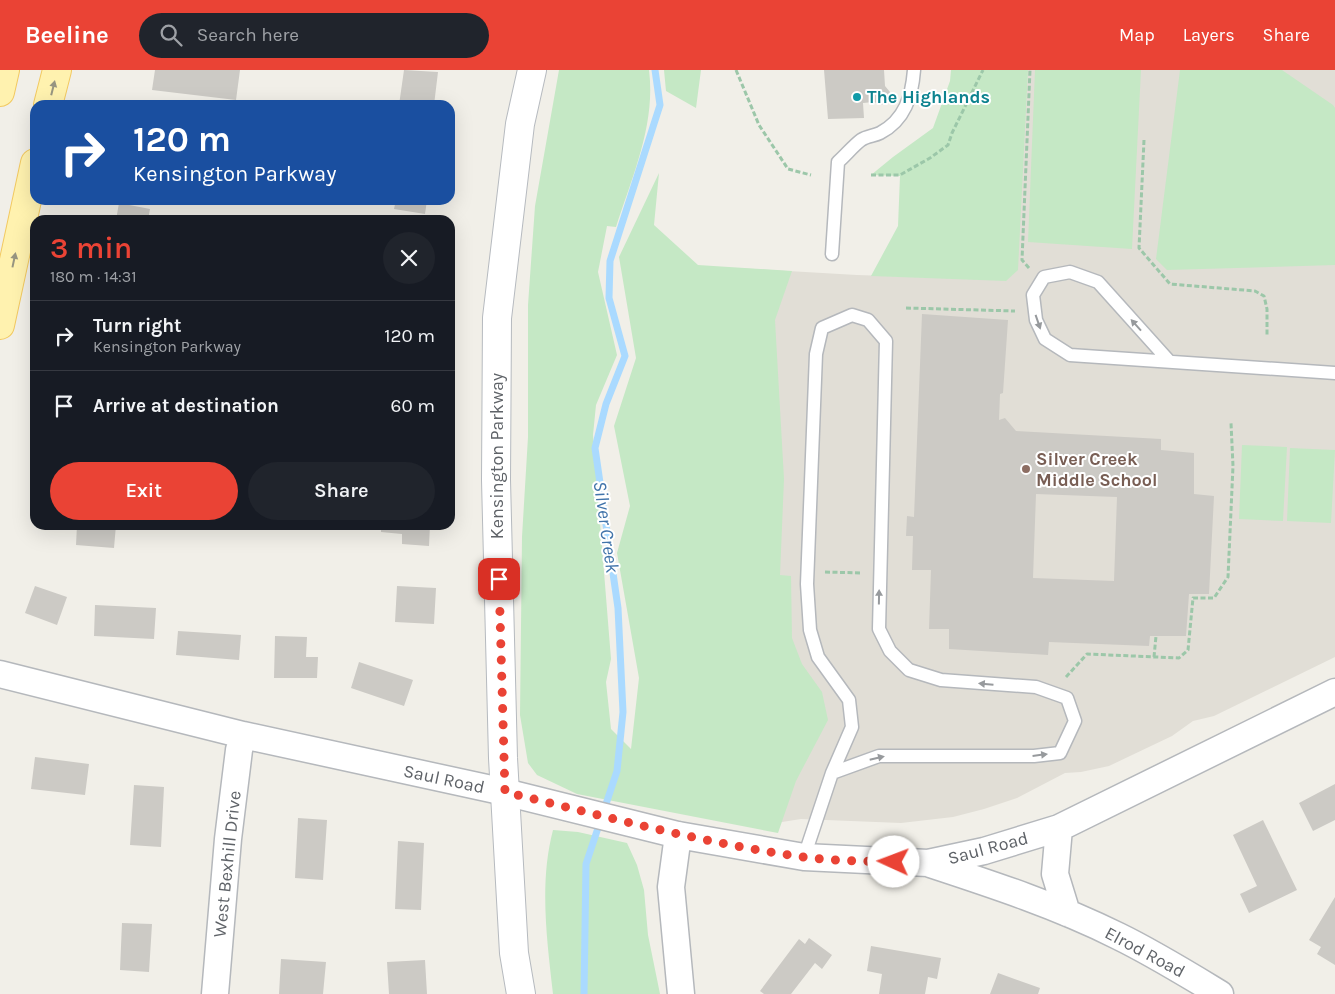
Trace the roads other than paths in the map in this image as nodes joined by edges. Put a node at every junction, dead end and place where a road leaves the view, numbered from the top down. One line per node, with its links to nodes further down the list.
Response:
1 (5, 70): 5 (main road)
2 (57, 70): 6 (main road, one-way to 2)
3 (532, 70): 16 (street, Kensington Parkway)
4 (914, 70): 8 (lane)
5 (0, 92)
6 (49, 100)
7 (30, 186): 9 (main road, one-way to 7)
8 (832, 254)
9 (0, 324)
10 (1169, 361): 10 (lane, one-way to 10); 11 (lane)
11 (1335, 373)
12 (0, 674): 14 (street, Saul Road)
13 (1335, 692): 17 (street, Saul Road)
14 (242, 735): 16 (street, Saul Road); 22 (street, West Bexhill Drive)
15 (832, 773): 15 (lane, one-way to 15); 19 (lane)
16 (505, 792): 18 (street, Saul Road); 23 (street, Kensington Parkway)
17 (1060, 828): 20 (street, Saul Road); 21 (street)
18 (678, 835): 19 (street, Saul Road); 24 (street)
19 (804, 858): 20 (street, Saul Road)
20 (928, 863): 21 (street, Elrod Road)
21 (1067, 913): 25 (street, Elrod Road)
22 (214, 994)
23 (521, 994)
24 (682, 994)
25 (1220, 994)

